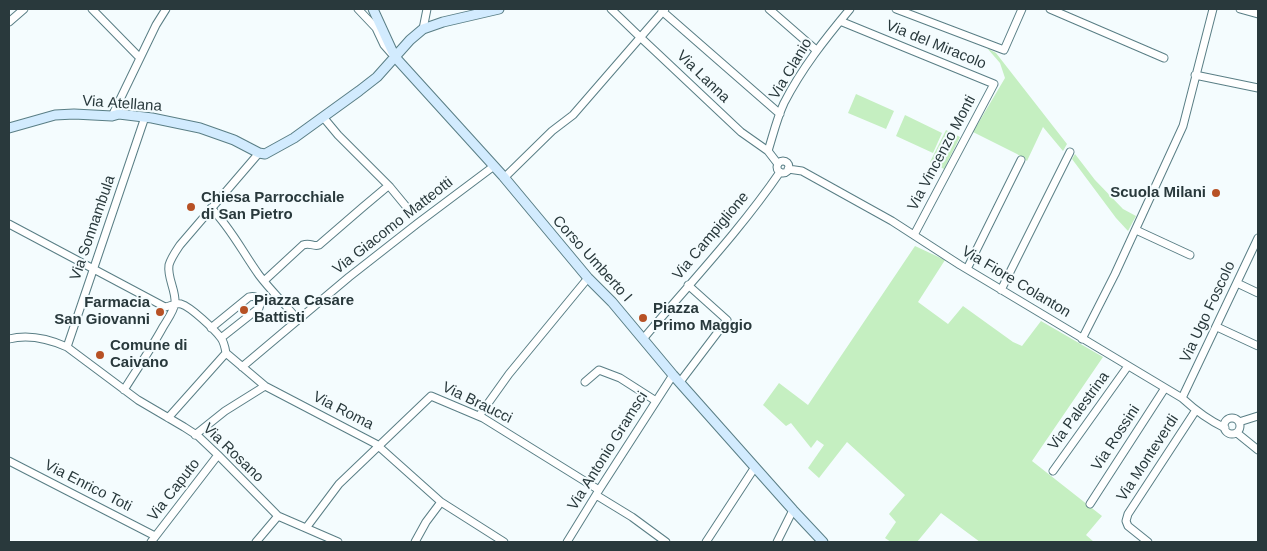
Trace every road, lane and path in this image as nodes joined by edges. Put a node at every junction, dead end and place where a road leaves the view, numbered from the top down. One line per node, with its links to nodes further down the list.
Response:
1 (24, 9): 19 (street)
2 (92, 9): 24 (street)
3 (166, 9): 24 (street)
4 (358, 9): 23 (street)
5 (373, 9): 23 (main road, Corso Umberto I)
6 (427, 9): 20 (street)
7 (499, 9): 20 (main road)
8 (611, 9): 21 (street, Via Lanna)
9 (769, 9): 22 (street)
10 (850, 9): 18 (street, Via Clanio)
11 (896, 9): 12 (street)
12 (1022, 9)
13 (1050, 9): 25 (street)
14 (1213, 9): 26 (street)
15 (1240, 9): 17 (street)
16 (664, 10): 21 (street); 29 (street)
17 (1258, 14)
18 (840, 21): 22 (street, Via Clanio); 27 (street, Via del Miracolo)
19 (9, 22)
20 (423, 29): 23 (main road)
21 (640, 38): 34 (street, Via Lanna); 42 (street)
22 (816, 50): 29 (street, Via Clanio)
23 (395, 57): 32 (main road); 39 (main road, Corso Umberto I)
24 (140, 58): 30 (street)
25 (1164, 58)
26 (1195, 75): 28 (street); 47 (street)
27 (994, 84): 48 (street, Via Vincenzo Monti)
28 (1258, 88)
29 (780, 114): 34 (street, Via Clanio)
30 (112, 116): 31 (main road, Via Atellana); 33 (main road, Via Atellana)
31 (145, 117): 36 (main road, Via Atellana); 52 (street, Via Sonnambula)
32 (323, 117): 36 (main road); 43 (street)
33 (9, 128)
34 (768, 151): 38 (street, Via Lanna)
35 (1070, 152): 57 (street)
36 (259, 153): 44 (street)
37 (1020, 160): 51 (street)
38 (778, 164): 40 (street); 41 (street)
39 (494, 166): 42 (main road, Corso Umberto I); 45 (street, Via Giacomo Matteotti)
40 (788, 170): 41 (street); 48 (street, Via Fiore Colanton)
41 (780, 172): 56 (street, Via Campiglione)
42 (504, 178): 53 (main road, Corso Umberto I)
43 (388, 186): 45 (street); 54 (street)
44 (211, 208): 54 (street); 59 (street)
45 (419, 223): 60 (street, Via Giacomo Matteotti)
46 (9, 224): 52 (street)
47 (1136, 230): 50 (street); 64 (street)
48 (914, 235): 51 (street, Via Fiore Colanton)
49 (1258, 238): 55 (street, Via Ugo Foscolo)
50 (1190, 255)
51 (967, 269): 57 (street, Via Fiore Colanton)
52 (93, 270): 59 (street); 68 (street, Via Sonnambula)
53 (588, 278): 65 (main road, Corso Umberto I); 81 (street)
54 (264, 281): 60 (street)
55 (1237, 283): 58 (street); 61 (street, Via Ugo Foscolo)
56 (688, 285): 65 (street, Via Campiglione); 74 (street)
57 (1001, 290): 64 (street, Via Fiore Colanton)
58 (1258, 293)
59 (175, 304): 62 (street); 77 (street)
60 (298, 320): 70 (street, Via Giacomo Matteotti)
61 (1216, 327): 67 (street); 78 (street, Via Ugo Foscolo)
62 (211, 328): 63 (street); 63 (street)
63 (221, 338): 69 (street)
64 (1082, 338): 71 (street, Via Fiore Colanton)
65 (643, 339): 72 (main road, Corso Umberto I)
66 (9, 340): 68 (street, Via Rosano)
67 (1258, 346)
68 (67, 348): 77 (street, Via Rosano)
69 (226, 353): 70 (street, Via Roma); 83 (street)
70 (242, 366): 75 (street, Via Roma)
71 (1128, 366): 76 (street, Via Fiore Colanton); 93 (street, Via Palestrina)
72 (673, 375): 74 (main road, Corso Umberto I); 79 (street, Via Antonio Gramsci)
73 (586, 382): 79 (street)
74 (680, 382): 92 (main road, Corso Umberto I)
75 (265, 386): 87 (street); 88 (street, Via Roma)
76 (1165, 388): 78 (street, Via Fiore Colanton); 96 (street, Via Rossini)
77 (124, 390): 83 (street, Via Rosano)
78 (1182, 398): 80 (street, Via Fiore Colanton)
79 (656, 401): 94 (street, Via Antonio Gramsci)
80 (1196, 410): 85 (street, Via Fiore Colanton); 110 (street, Via Monteverdi)
81 (479, 416): 88 (street, Via Braucci); 94 (street, Via Braucci)
82 (1258, 416): 84 (street)
83 (168, 418): 87 (street, Via Rosano)
84 (1239, 422): 85 (street); 86 (street)
85 (1225, 428): 86 (street)
86 (1237, 433): 89 (street)
87 (195, 434): 90 (street, Via Rosano)
88 (379, 446): 95 (street, Via Roma); 99 (street)
89 (1258, 450)
90 (218, 455): 98 (street, Via Rosano); 100 (street, Via Caputo)
91 (9, 461): 100 (street, Via Enrico Toti)
92 (755, 467): 97 (main road, Corso Umberto I); 107 (street)
93 (1053, 471)
94 (597, 492): 105 (street, Via Antonio Gramsci); 106 (street, Via Braucci)
95 (441, 502): 103 (street); 104 (street, Via Roma)
96 (1090, 504)
97 (793, 510): 108 (street); 109 (main road, Corso Umberto I)
98 (278, 516): 99 (street, Via Rosano); 101 (street)
99 (306, 528): 102 (street, Via Rosano)
100 (153, 539)
101 (256, 542)
102 (338, 542)
103 (415, 542)
104 (504, 542)
105 (567, 542)
106 (666, 542)
107 (706, 542)
108 (777, 542)
109 (823, 542)
110 (1148, 542)

